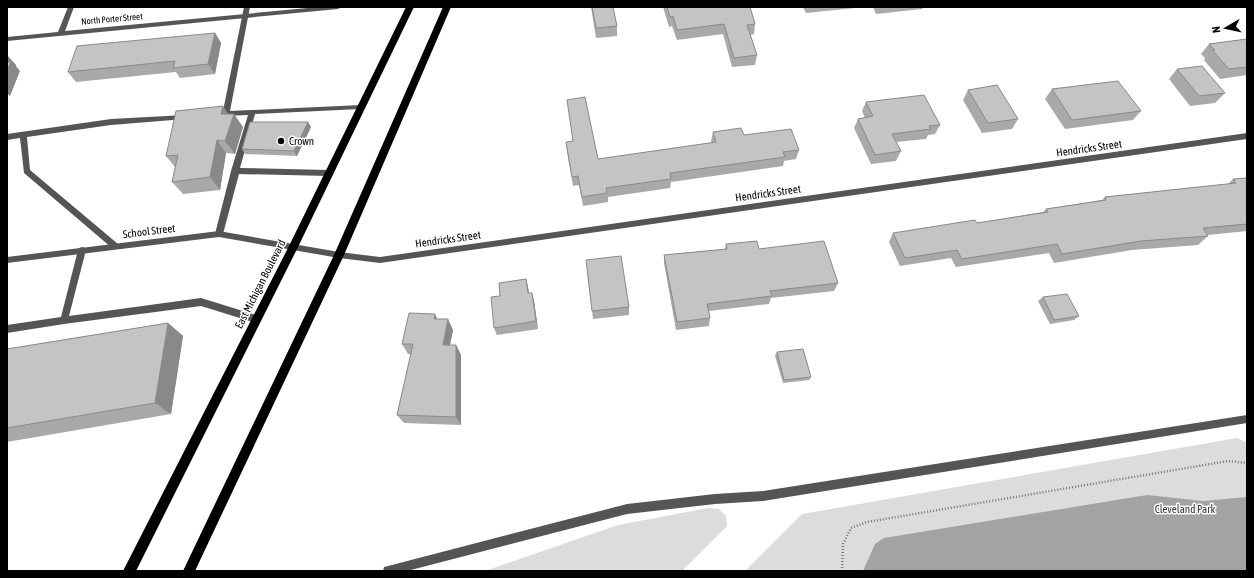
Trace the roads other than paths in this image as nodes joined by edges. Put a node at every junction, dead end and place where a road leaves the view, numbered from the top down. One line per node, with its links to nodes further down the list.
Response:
1 (71, 7): 7 (street)
2 (248, 7): 6 (street)
3 (338, 7): 6 (street, North Porter Street)
4 (410, 7): 9 (main road, East Michigan Boulevard)
5 (447, 7): 23 (main road)
6 (246, 16): 7 (street, North Porter Street); 11 (street)
7 (61, 33): 8 (street, North Porter Street)
8 (7, 39)
9 (361, 107): 10 (street); 18 (main road, East Michigan Boulevard)
10 (252, 112): 11 (street); 17 (street)
11 (226, 114): 12 (street)
12 (210, 115)
13 (195, 116): 14 (street)
14 (23, 135): 16 (street); 20 (street)
15 (1247, 136): 23 (street, Hendricks Street)
16 (7, 137)
17 (235, 171): 18 (street); 19 (street)
18 (329, 173): 21 (main road, East Michigan Boulevard)
19 (219, 234): 20 (street, School Street); 21 (street, School Street)
20 (115, 246): 22 (street, School Street)
21 (293, 247): 23 (street, Hendricks Street); 25 (main road, East Michigan Boulevard)
22 (82, 250): 24 (street, School Street); 26 (street)
23 (338, 255): 30 (main road)
24 (7, 260)
25 (256, 319): 26 (street); 29 (main road, East Michigan Boulevard)
26 (64, 320): 27 (street)
27 (7, 329)
28 (1247, 419): 31 (street)
29 (129, 571)
30 (189, 571)
31 (388, 571)

